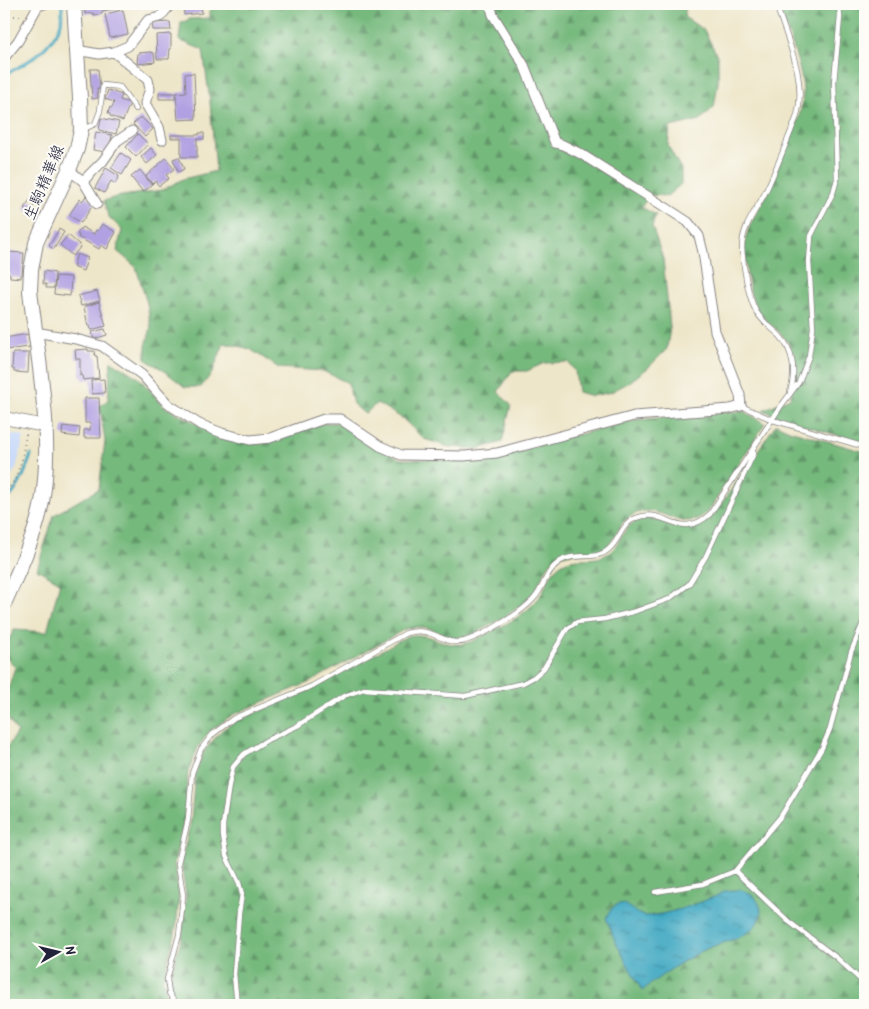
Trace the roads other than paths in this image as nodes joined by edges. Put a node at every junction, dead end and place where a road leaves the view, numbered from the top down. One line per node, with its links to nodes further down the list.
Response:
1 (44, 4): 9 (street)
2 (74, 4): 7 (main road, 生駒精華線)
3 (171, 4): 8 (street)
4 (490, 4): 19 (street)
5 (776, 4): 18 (lane)
6 (839, 4): 18 (lane)
7 (76, 50): 8 (street); 11 (main road, 生駒精華線)
8 (114, 52): 13 (street)
9 (4, 58)
10 (136, 109): 11 (lane)
11 (80, 130): 14 (main road, 生駒精華線)
12 (132, 131): 15 (street)
13 (162, 140)
14 (69, 170): 15 (street); 17 (main road, 生駒精華線)
15 (84, 181): 16 (street)
16 (98, 204)
17 (35, 332): 19 (street); 22 (main road, 生駒精華線)
18 (789, 397): 21 (lane)
19 (741, 406): 21 (lane)
20 (4, 418): 22 (street)
21 (773, 420): 23 (lane); 24 (lane)
22 (44, 426): 25 (main road, 生駒精華線)
23 (760, 440): 30 (lane); 31 (lane)
24 (865, 447)
25 (4, 604)
26 (865, 618): 27 (lane)
27 (735, 871): 28 (lane); 29 (lane)
28 (655, 892)
29 (865, 984)
30 (176, 1005)
31 (237, 1005)

